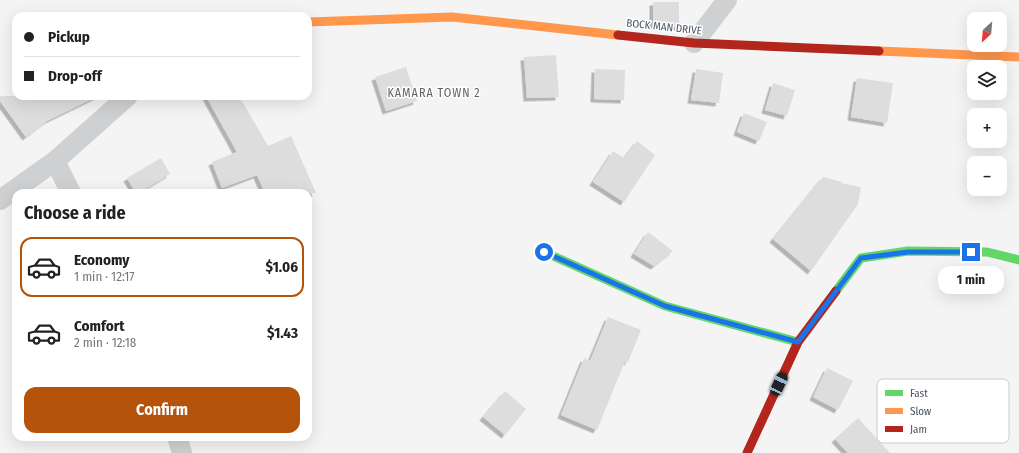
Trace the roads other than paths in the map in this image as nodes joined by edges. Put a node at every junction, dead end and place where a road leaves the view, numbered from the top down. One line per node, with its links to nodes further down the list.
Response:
1 (726, 0): 3 (street)
2 (312, 22): 3 (street, BOCK MAN DRIVE)
3 (694, 43): 4 (street, BOCK MAN DRIVE)
4 (1019, 57)
5 (124, 100): 6 (street)
6 (55, 161): 7 (street); 8 (street)
7 (16, 189)
8 (69, 189)
9 (12, 191): 10 (street)
10 (0, 200)
11 (544, 252): 13 (street)
12 (1019, 260): 13 (street)
13 (798, 342): 16 (street)
14 (178, 441): 15 (street)
15 (182, 453)
16 (747, 453)

